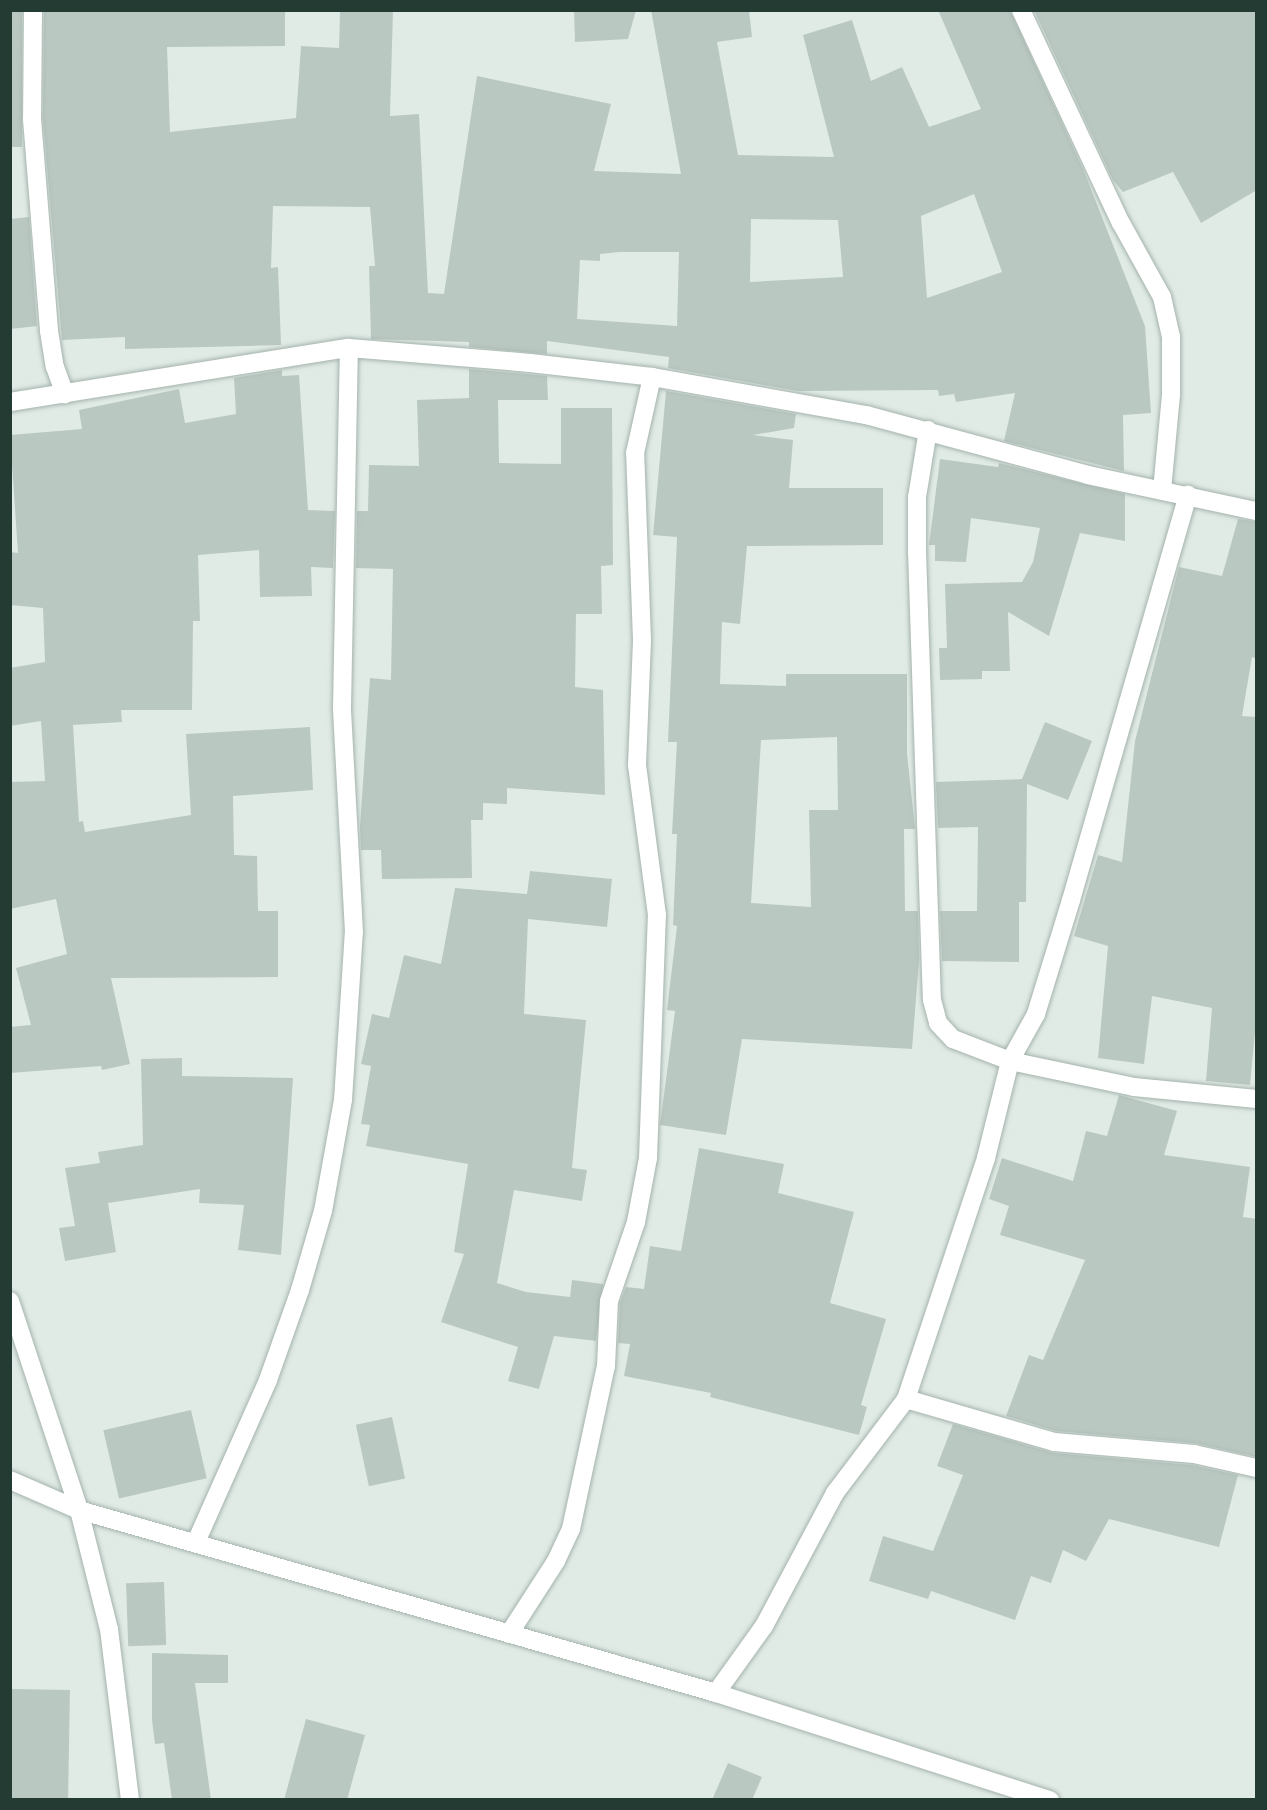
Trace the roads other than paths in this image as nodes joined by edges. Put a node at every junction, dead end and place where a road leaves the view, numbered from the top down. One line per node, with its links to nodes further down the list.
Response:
1 (33, 10): 5 (street)
2 (1021, 10): 8 (street)
3 (349, 348): 4 (street); 5 (street); 18 (street)
4 (652, 377): 7 (street); 19 (street)
5 (65, 394): 6 (street)
6 (10, 402)
7 (928, 430): 8 (street); 11 (street)
8 (1162, 490): 9 (street)
9 (1188, 495): 10 (street); 11 (street)
10 (1257, 511)
11 (1010, 1061): 12 (street); 14 (street)
12 (1257, 1099)
13 (10, 1301): 17 (street)
14 (906, 1399): 15 (street); 20 (street)
15 (1257, 1468)
16 (10, 1480): 17 (street)
17 (79, 1510): 18 (street); 21 (street)
18 (196, 1542): 19 (street)
19 (509, 1634): 20 (street)
20 (716, 1693): 22 (street)
21 (130, 1800)
22 (1050, 1800)

